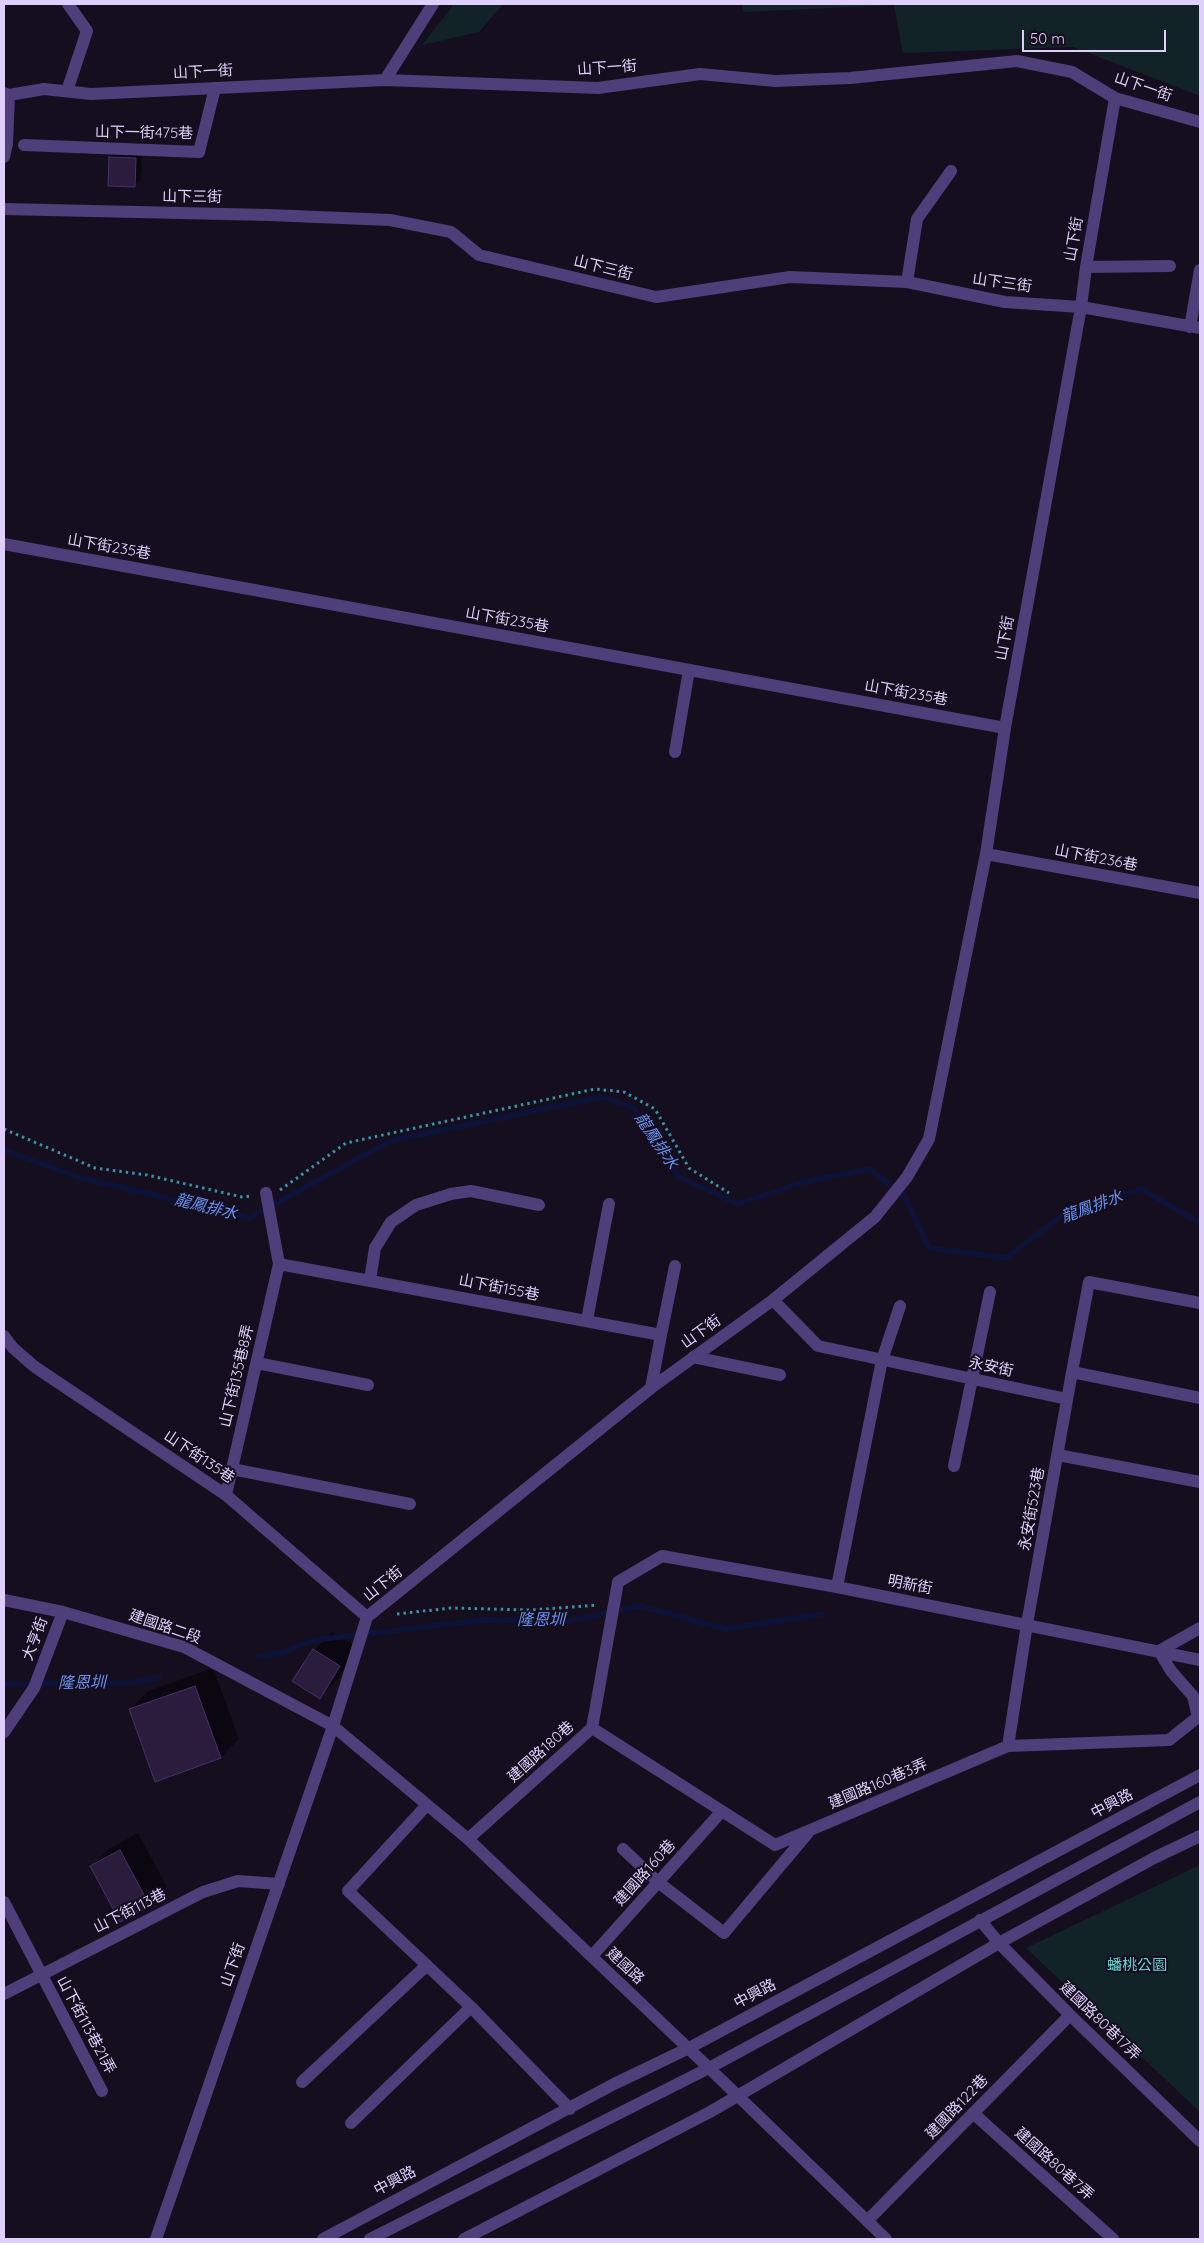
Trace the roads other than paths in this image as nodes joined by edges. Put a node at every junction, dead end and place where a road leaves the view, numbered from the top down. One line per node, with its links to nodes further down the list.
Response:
1 (68, 4): 5 (street)
2 (434, 4): 3 (street)
3 (385, 80): 4 (street, 山下一街); 7 (street, 山下一街)
4 (215, 88): 5 (street, 山下一街); 9 (street, 山下一街475巷)
5 (67, 92): 6 (street, 山下一街)
6 (7, 94): 10 (street)
7 (1115, 98): 8 (street, 山下一街); 14 (street, 山下街)
8 (1200, 122)
9 (24, 145)
10 (4, 157)
11 (951, 171): 16 (street)
12 (4, 209): 16 (street, 山下三街)
13 (1170, 266): 14 (street)
14 (1086, 268): 17 (street, 山下街)
15 (1200, 270): 18 (street)
16 (907, 282): 17 (street, 山下三街)
17 (1081, 307): 18 (street, 山下三街); 21 (street, 山下街)
18 (1195, 327)
19 (4, 544): 20 (street, 山下街235巷)
20 (688, 670): 21 (street, 山下街235巷); 22 (street)
21 (1005, 728): 23 (street, 山下街)
22 (675, 752)
23 (986, 854): 24 (street, 山下街236巷); 32 (street, 山下街)
24 (1200, 893)
25 (267, 1196): 28 (street)
26 (609, 1204): 35 (street)
27 (539, 1205): 30 (street)
28 (279, 1264): 30 (street, 山下街155巷); 40 (street, 山下街135巷8弄)
29 (675, 1266): 36 (street)
30 (370, 1280): 35 (street, 山下街155巷)
31 (990, 1292): 43 (street)
32 (773, 1300): 38 (street, 山下街); 39 (street, 永安街)
33 (1200, 1303): 41 (street)
34 (900, 1306): 39 (street)
35 (587, 1320): 36 (street, 山下街155巷)
36 (661, 1335): 45 (street)
37 (4, 1336): 52 (street, 山下街135巷)
38 (693, 1358): 42 (street); 45 (street, 山下街)
39 (882, 1360): 43 (street, 永安街); 55 (street)
40 (257, 1363): 44 (street); 50 (street, 山下街135巷8弄)
41 (1072, 1372): 46 (street); 47 (street)
42 (780, 1374)
43 (971, 1379): 47 (street, 永安街); 49 (street)
44 (368, 1385)
45 (651, 1388): 58 (street, 山下街)
46 (1200, 1398)
47 (1067, 1399): 48 (street, 永安街523巷)
48 (1058, 1455): 51 (street); 59 (street, 永安街523巷)
49 (954, 1466)
50 (232, 1469): 52 (street, 山下街135巷8弄); 53 (street)
51 (1200, 1482)
52 (226, 1495): 58 (street, 山下街135巷)
53 (410, 1504)
54 (618, 1582): 55 (street, 明新街); 65 (street, 建國路180巷)
55 (838, 1587): 59 (street, 明新街)
56 (4, 1600): 57 (street, 建國路二段)
57 (63, 1612): 64 (street, 建國路二段); 66 (street, 大亨街)
58 (366, 1622): 64 (street, 山下街)
59 (1027, 1624): 61 (street, 明新街); 67 (street, 永安街523巷)
60 (1200, 1628): 61 (street)
61 (1158, 1651): 62 (street, 明新街); 63 (street)
62 (1200, 1660)
63 (1199, 1718): 67 (street, 建國路160巷3弄)
64 (333, 1726): 70 (street, 建國路); 77 (street, 山下街)
65 (592, 1728): 71 (street, 建國路160巷3弄); 74 (street, 建國路180巷)
66 (4, 1732)
67 (1008, 1746): 72 (street, 建國路160巷3弄)
68 (1200, 1775): 87 (street, 中興路)
69 (1200, 1802): 79 (street)
70 (426, 1806): 74 (street, 建國路); 82 (street)
71 (722, 1811): 72 (street, 建國路160巷3弄); 76 (street, 建國路160巷)
72 (810, 1830): 76 (street)
73 (1200, 1836): 80 (street)
74 (468, 1839): 81 (street, 建國路)
75 (623, 1849): 76 (street)
76 (658, 1882): 81 (street, 建國路160巷)
77 (278, 1884): 83 (street, 山下街113巷); 97 (street, 山下街)
78 (4, 1902): 83 (street, 山下街113巷21弄)
79 (980, 1920): 80 (street, 建國路80巷17弄); 88 (street)
80 (999, 1943): 86 (street, 建國路80巷17弄); 91 (street)
81 (592, 1956): 87 (street, 建國路)
82 (427, 1965): 85 (street); 89 (street)
83 (40, 1974): 84 (street, 山下街113巷); 90 (street, 山下街113巷21弄)
84 (4, 1994)
85 (471, 2007): 92 (street); 94 (street)
86 (1070, 2015): 93 (street, 建國路122巷); 95 (street, 建國路80巷17弄)
87 (688, 2048): 88 (street, 建國路); 92 (street, 中興路)
88 (710, 2068): 91 (street, 建國路); 99 (street)
89 (302, 2082)
90 (102, 2091)
91 (738, 2095): 96 (street, 建國路); 100 (street)
92 (570, 2109): 98 (street, 中興路)
93 (973, 2113): 96 (street, 建國路122巷); 102 (street, 建國路80巷7弄)
94 (351, 2123)
95 (1200, 2141)
96 (867, 2221): 101 (street, 建國路)
97 (156, 2239)
98 (323, 2239)
99 (370, 2239)
100 (464, 2239)
101 (886, 2239)
102 (1113, 2239)

